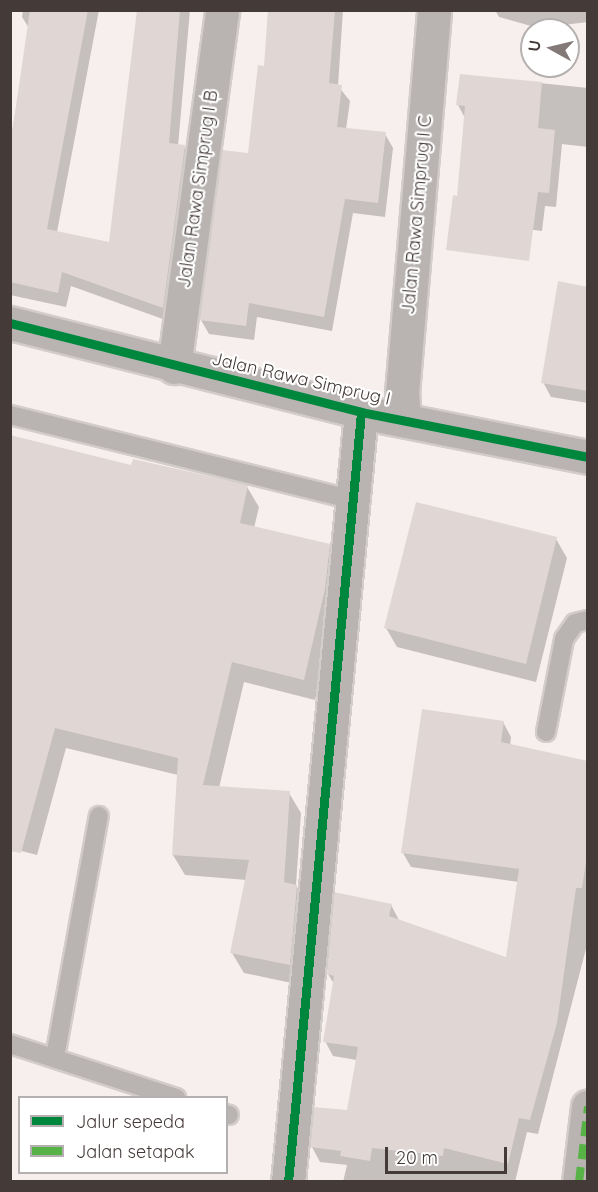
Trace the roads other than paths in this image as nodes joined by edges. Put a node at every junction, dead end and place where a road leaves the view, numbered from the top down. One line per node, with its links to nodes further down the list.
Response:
1 (222, 10): 4 (street, Jalan Rawa Simprug I B)
2 (434, 10): 7 (street, Jalan Rawa Simprug I C)
3 (10, 323): 4 (street, Jalan Rawa Simprug I)
4 (174, 367): 5 (street, Jalan Rawa Simprug I)
5 (361, 412): 7 (street, Jalan Rawa Simprug I); 9 (street)
6 (10, 415): 9 (lane)
7 (404, 420): 8 (street, Jalan Rawa Simprug I)
8 (588, 458)
9 (350, 499): 17 (street)
10 (588, 620): 11 (lane)
11 (546, 732)
12 (99, 816): 14 (lane)
13 (10, 1044): 14 (lane)
14 (55, 1057): 15 (lane)
15 (170, 1096)
16 (588, 1107): 18 (street)
17 (288, 1182)
18 (579, 1182)

